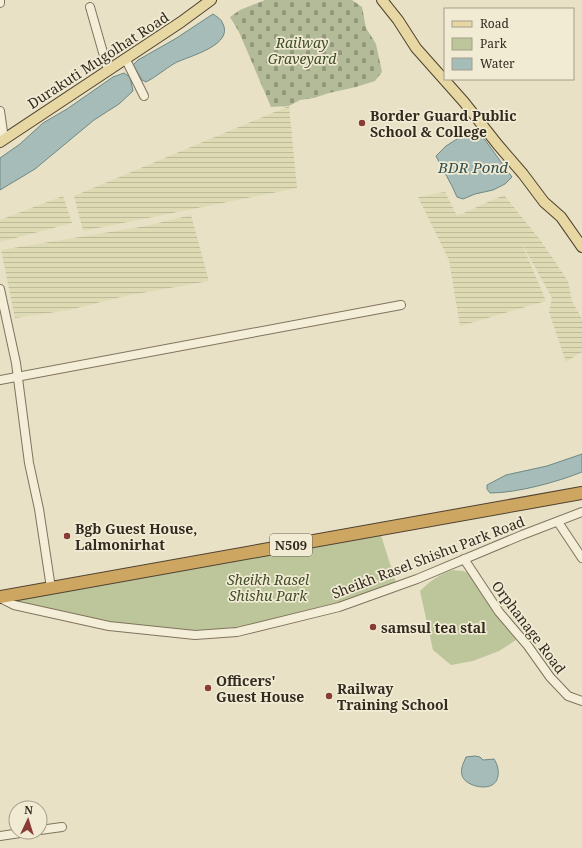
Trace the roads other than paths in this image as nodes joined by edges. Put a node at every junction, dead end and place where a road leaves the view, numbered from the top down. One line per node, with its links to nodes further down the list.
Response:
1 (0, 0): 4 (street)
2 (211, 0): 6 (main road, Durakuti Mugolhat Road)
3 (382, 0): 8 (main road)
4 (0, 3)
5 (90, 6): 7 (street)
6 (125, 58): 7 (main road, Durakuti Mugolhat Road); 10 (street)
7 (108, 70): 12 (main road, Durakuti Mugolhat Road)
8 (444, 80)
9 (444, 80): 13 (main road)
10 (144, 96)
11 (0, 110): 12 (street)
12 (2, 140)
13 (582, 246)
14 (0, 289): 16 (street)
15 (401, 305): 16 (street)
16 (17, 376): 17 (street); 23 (street)
17 (0, 380)
18 (582, 493): 23 (highway, N509)
19 (582, 512): 20 (street, Sheikh Rasel Shishu Park Road)
20 (558, 522): 21 (street); 22 (street, Sheikh Rasel Shishu Park Road)
21 (582, 558)
22 (464, 559): 24 (street, Sheikh Rasel Shishu Park Road); 25 (street, Orphanage Road)
23 (51, 588): 24 (highway, N509)
24 (0, 598)
25 (582, 701)
26 (62, 827): 27 (street)
27 (48, 829)

